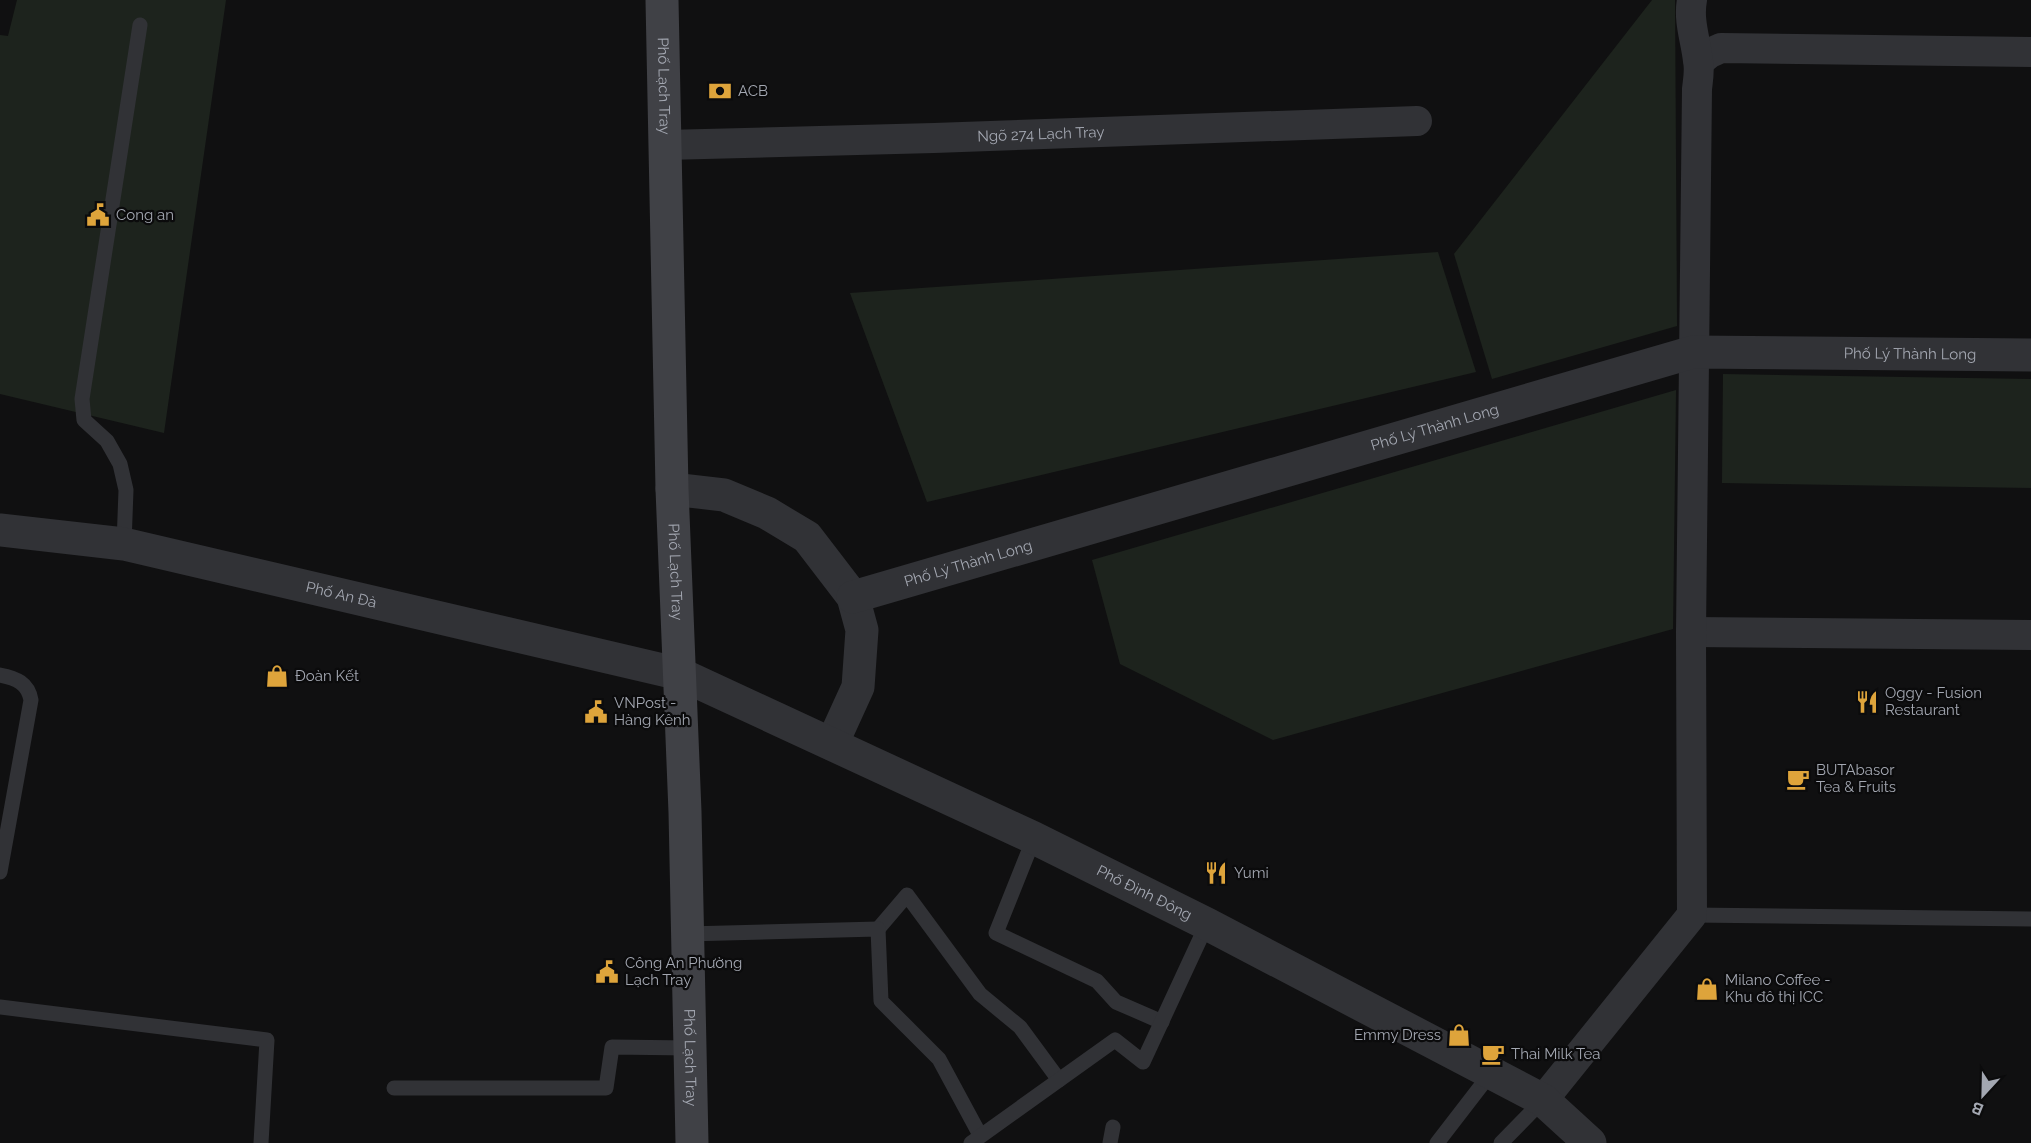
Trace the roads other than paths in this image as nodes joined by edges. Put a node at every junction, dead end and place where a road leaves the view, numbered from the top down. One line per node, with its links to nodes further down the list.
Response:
1 (662, 0): 7 (main road, Phố Lạch Tray)
2 (1692, 0): 5 (street)
3 (140, 26): 12 (lane)
4 (2031, 52): 5 (street)
5 (1699, 62): 8 (street)
6 (1417, 121): 7 (street, Ngõ 274 Lạch Tray)
7 (665, 145): 10 (main road, Phố Lạch Tray)
8 (1693, 352): 9 (street, Phố Lý Thành Long); 13 (street, Phố Lý Thành Long); 14 (street)
9 (2031, 355)
10 (672, 489): 13 (street); 16 (main road, Phố Lạch Tray)
11 (0, 530): 12 (street, Phố An Đà)
12 (124, 544): 16 (street, Phố An Đà)
13 (853, 597): 18 (street)
14 (1690, 632): 15 (street); 22 (street)
15 (2031, 635)
16 (680, 674): 18 (street, Phố Đình Đông); 26 (main road, Phố Lạch Tray)
17 (0, 675): 19 (lane)
18 (832, 744): 20 (street, Phố Đình Đông)
19 (5, 818): 21 (lane)
20 (1034, 838): 24 (street, Phố Đình Đông); 28 (lane)
21 (0, 872)
22 (1692, 915): 23 (lane); 33 (street)
23 (2031, 919)
24 (1207, 924): 28 (lane); 30 (street, Phố Đình Đông)
25 (878, 929): 26 (lane); 31 (lane); 35 (lane)
26 (687, 934): 29 (main road, Phố Lạch Tray)
27 (0, 1007): 36 (lane)
28 (1162, 1022): 31 (lane)
29 (689, 1048): 32 (lane); 37 (main road, Phố Lạch Tray)
30 (1491, 1073): 33 (street, Phố Đình Đông); 39 (lane)
31 (1059, 1080): 35 (lane)
32 (394, 1088)
33 (1543, 1100): 40 (lane); 41 (street, Phố Đình Đông)
34 (1113, 1127): 38 (lane)
35 (975, 1139)
36 (261, 1143)
37 (692, 1143)
38 (1110, 1143)
39 (1437, 1143)
40 (1501, 1143)
41 (1590, 1143)

